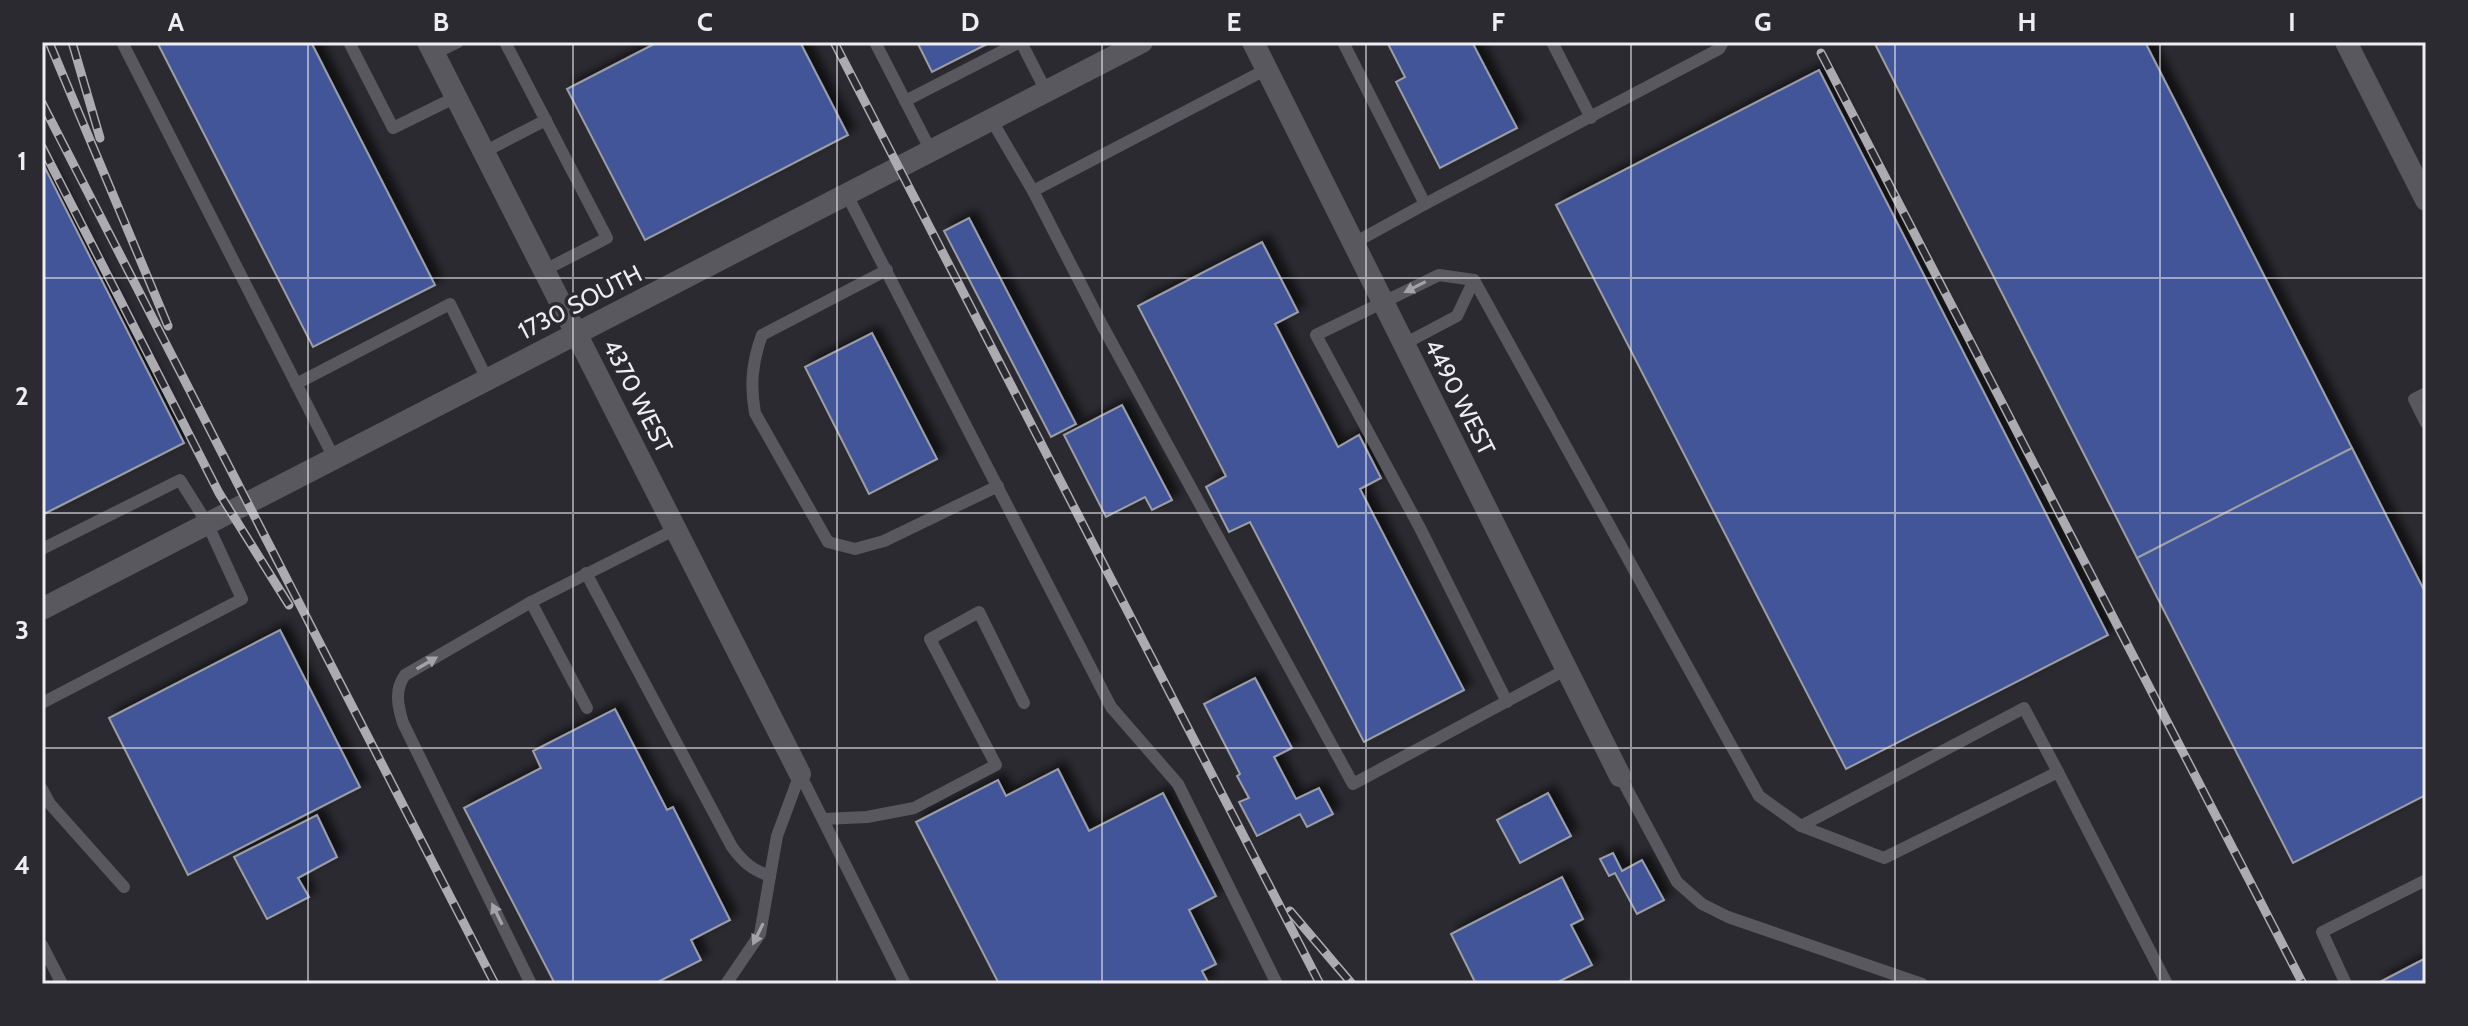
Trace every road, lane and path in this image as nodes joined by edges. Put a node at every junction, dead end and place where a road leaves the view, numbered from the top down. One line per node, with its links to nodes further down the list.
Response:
1 (122, 42): 35 (lane)
2 (349, 42): 16 (lane)
3 (458, 42): 13 (lane)
4 (505, 42): 20 (lane)
5 (875, 42): 17 (lane)
6 (1021, 42): 15 (lane); 17 (lane)
7 (1142, 42): 15 (street, 1730 SOUTH)
8 (1253, 42): 14 (street, 4490 WEST)
9 (1343, 42): 26 (lane)
10 (1552, 42): 18 (lane)
11 (1723, 42): 18 (lane)
12 (2346, 42): 23 (street)
13 (431, 48): 16 (street, 4370 WEST)
14 (1267, 69): 24 (lane); 27 (street, 4490 WEST)
15 (1046, 91): 19 (street, 1730 SOUTH)
16 (456, 97): 22 (street, 4370 WEST)
17 (905, 101): 21 (lane)
18 (1591, 118): 26 (lane)
19 (991, 119): 21 (street, 1730 SOUTH); 24 (lane)
20 (546, 120): 22 (lane); 28 (lane)
21 (931, 151): 25 (street, 1730 SOUTH)
22 (484, 152): 28 (street, 4370 WEST)
23 (2423, 185)
24 (1033, 191): 47 (lane)
25 (847, 195): 29 (lane); 32 (street, 1730 SOUTH)
26 (1425, 204): 27 (lane)
27 (1354, 243): 31 (street, 4490 WEST)
28 (545, 270): 32 (street, 4370 WEST)
29 (887, 270): 39 (lane); 39 (lane)
30 (1474, 280): 31 (lane, one-way to 31); 33 (lane); 56 (lane)
31 (1384, 303): 33 (street, 4490 WEST); 47 (lane)
32 (577, 333): 34 (street, 1730 SOUTH); 41 (street, 4370 WEST)
33 (1404, 344): 46 (street, 4490 WEST)
34 (487, 379): 35 (lane); 38 (street, 1730 SOUTH)
35 (296, 384): 38 (lane)
36 (2426, 393): 37 (lane)
37 (2426, 423)
38 (334, 458): 40 (street, 1730 SOUTH)
39 (998, 486): 65 (lane)
40 (207, 523): 42 (lane); 45 (street, 1730 SOUTH); 48 (lane)
41 (676, 529): 43 (lane); 52 (street, 4370 WEST)
42 (42, 549)
43 (586, 573): 44 (lane); 57 (lane)
44 (531, 602): 50 (lane); 62 (lane, one-way to 44)
45 (42, 609)
46 (1567, 669): 47 (lane); 53 (street, 4490 WEST)
47 (1507, 702)
48 (42, 703)
49 (1024, 703): 55 (lane)
50 (587, 708)
51 (2058, 772): 56 (lane); 56 (lane); 67 (lane)
52 (800, 774): 55 (lane); 57 (lane)
53 (1620, 776): 66 (lane)
54 (42, 789): 59 (lane)
55 (824, 819): 64 (lane)
56 (1801, 826)
57 (770, 876): 63 (lane, one-way to 63)
58 (2426, 880): 68 (lane)
59 (124, 887)
60 (42, 945): 61 (lane)
61 (62, 984)
62 (531, 984)
63 (726, 984)
64 (905, 984)
65 (1277, 984)
66 (1922, 984)
67 (2167, 984)
68 (2346, 984)

